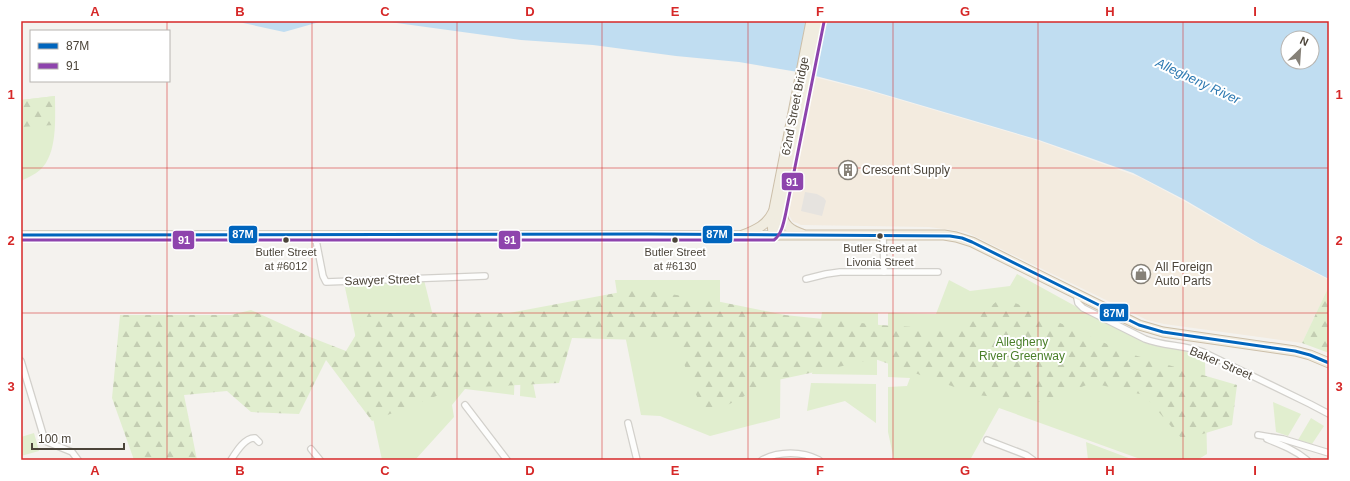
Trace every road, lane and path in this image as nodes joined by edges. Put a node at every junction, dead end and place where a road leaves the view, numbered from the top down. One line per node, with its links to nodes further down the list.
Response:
1 (811, 21): 3 (highway, 62nd Street Bridge)
2 (819, 21): 3 (highway, 62nd Street Bridge)
3 (778, 210): 4 (highway, 62nd Street Bridge)
4 (776, 221): 7 (highway); 8 (highway, 62nd Street Bridge); 9 (highway)
5 (21, 235): 6 (main road)
6 (315, 235): 7 (main road); 13 (street, Sawyer Street)
7 (743, 235): 8 (main road)
8 (773, 235): 9 (highway)
9 (804, 235): 10 (highway)
10 (883, 235): 11 (street); 15 (highway)
11 (884, 272): 12 (street); 14 (street)
12 (938, 272)
13 (486, 276)
14 (806, 279)
15 (1076, 293): 17 (highway); 19 (street, Baker Street)
16 (21, 360): 25 (street)
17 (1329, 363)
18 (465, 405): 28 (street)
19 (1329, 414)
20 (628, 423): 29 (street)
21 (987, 440): 32 (street)
22 (259, 442): 26 (street)
23 (311, 449): 27 (street)
24 (1329, 453): 33 (street)
25 (78, 460)
26 (231, 460)
27 (320, 460)
28 (507, 460)
29 (637, 460)
30 (762, 460): 31 (street)
31 (819, 460)
32 (1034, 460)
33 (1307, 460)

